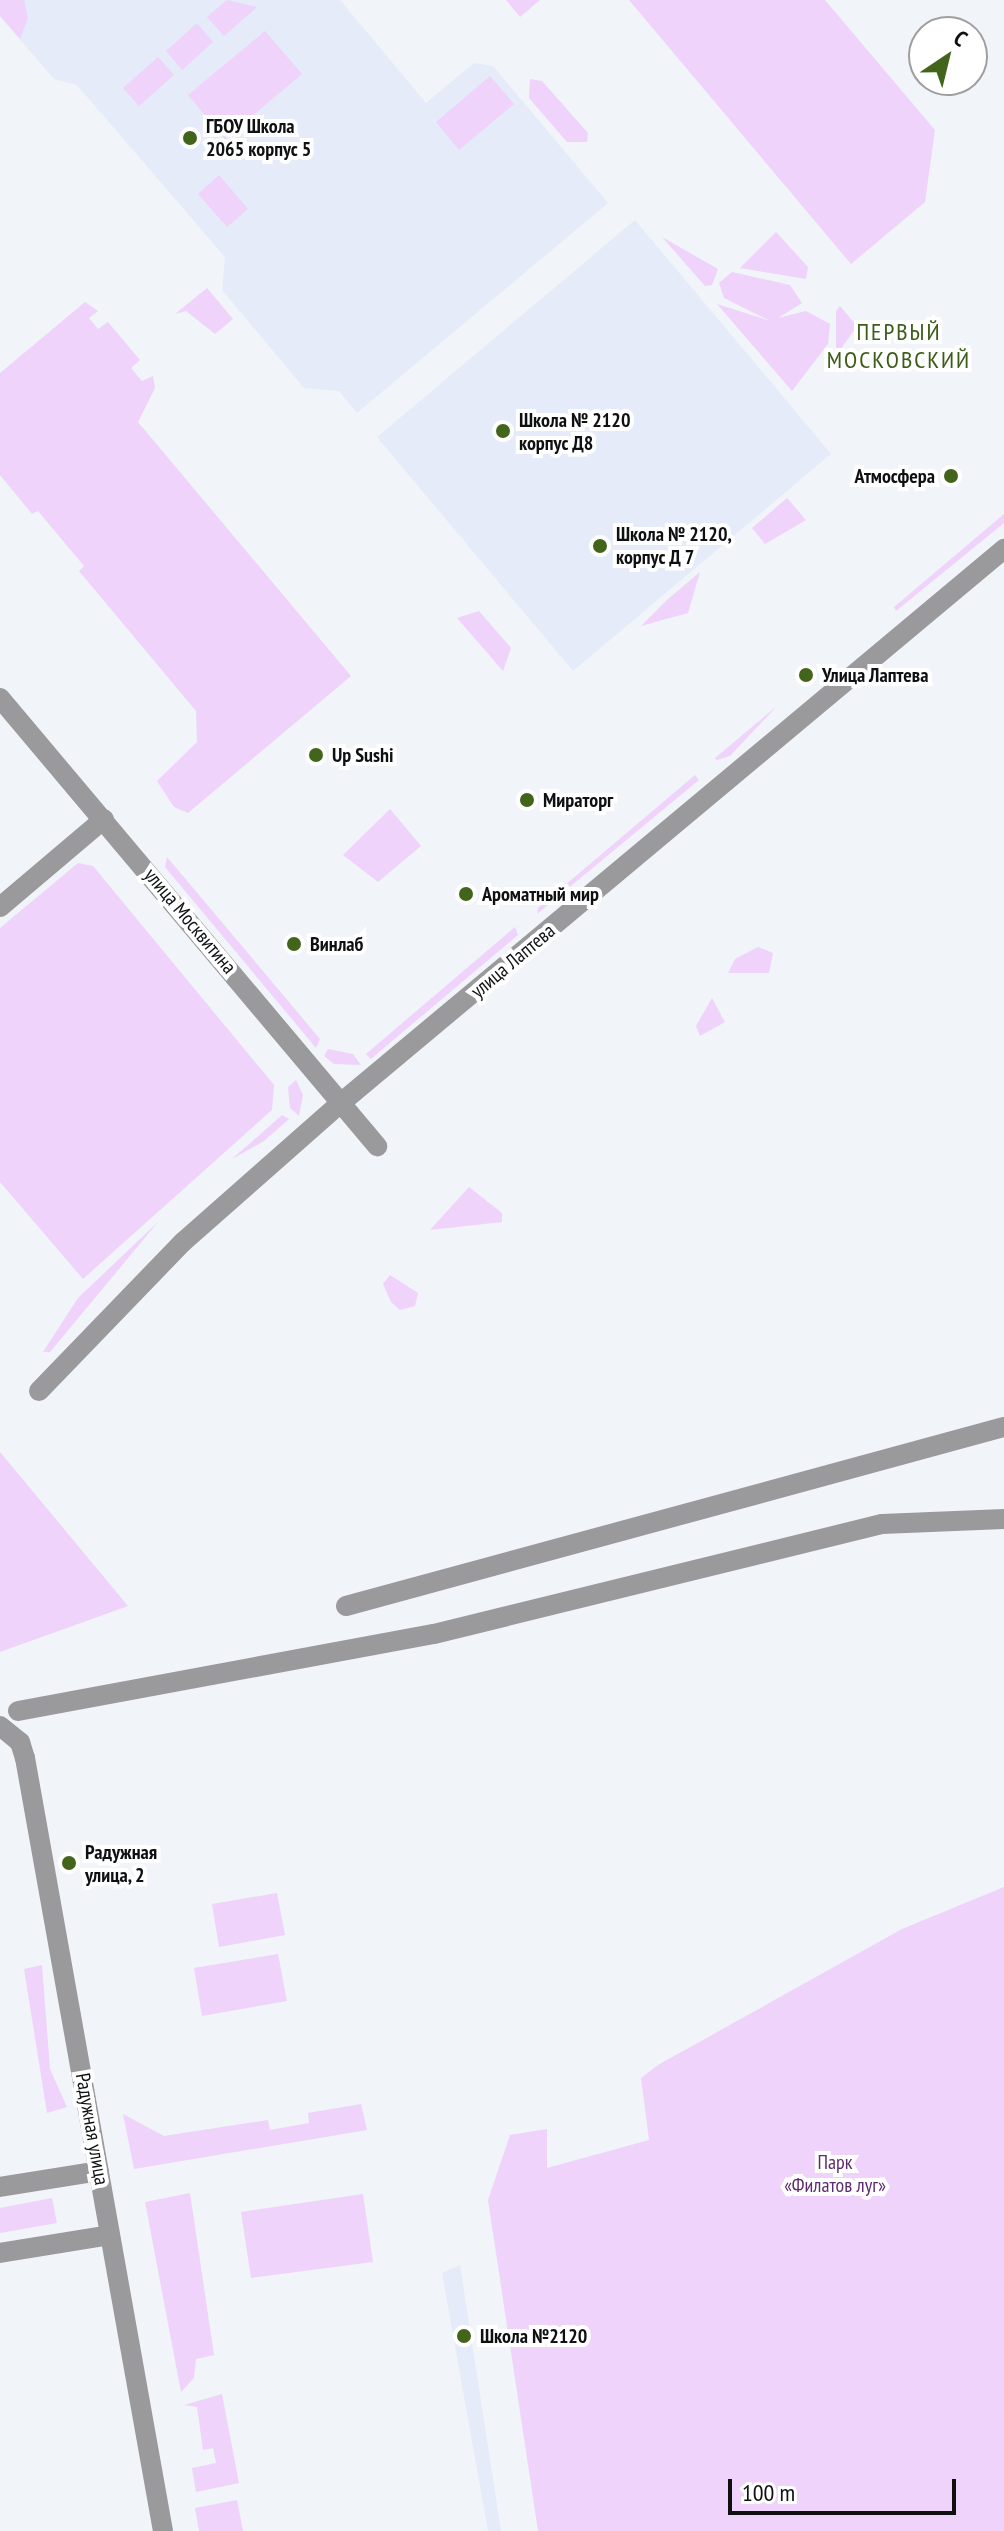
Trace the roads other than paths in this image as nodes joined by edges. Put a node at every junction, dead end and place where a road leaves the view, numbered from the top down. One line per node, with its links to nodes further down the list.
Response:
1 (1004, 549): 5 (street, улица Лаптева)
2 (0, 698): 3 (street, улица Москвитина)
3 (104, 819): 4 (street); 5 (street, улица Москвитина)
4 (0, 907)
5 (342, 1102): 6 (street, улица Москвитина); 7 (street, улица Лаптева)
6 (377, 1146)
7 (39, 1391)
8 (1004, 1427): 10 (street)
9 (1004, 1519): 11 (street)
10 (346, 1606)
11 (18, 1711)
12 (5, 1729): 13 (street, Радужная улица)
13 (99, 2171): 14 (street); 15 (street, Радужная улица)
14 (0, 2187)
15 (110, 2235): 16 (street); 17 (street, Радужная улица)
16 (0, 2253)
17 (163, 2531)

